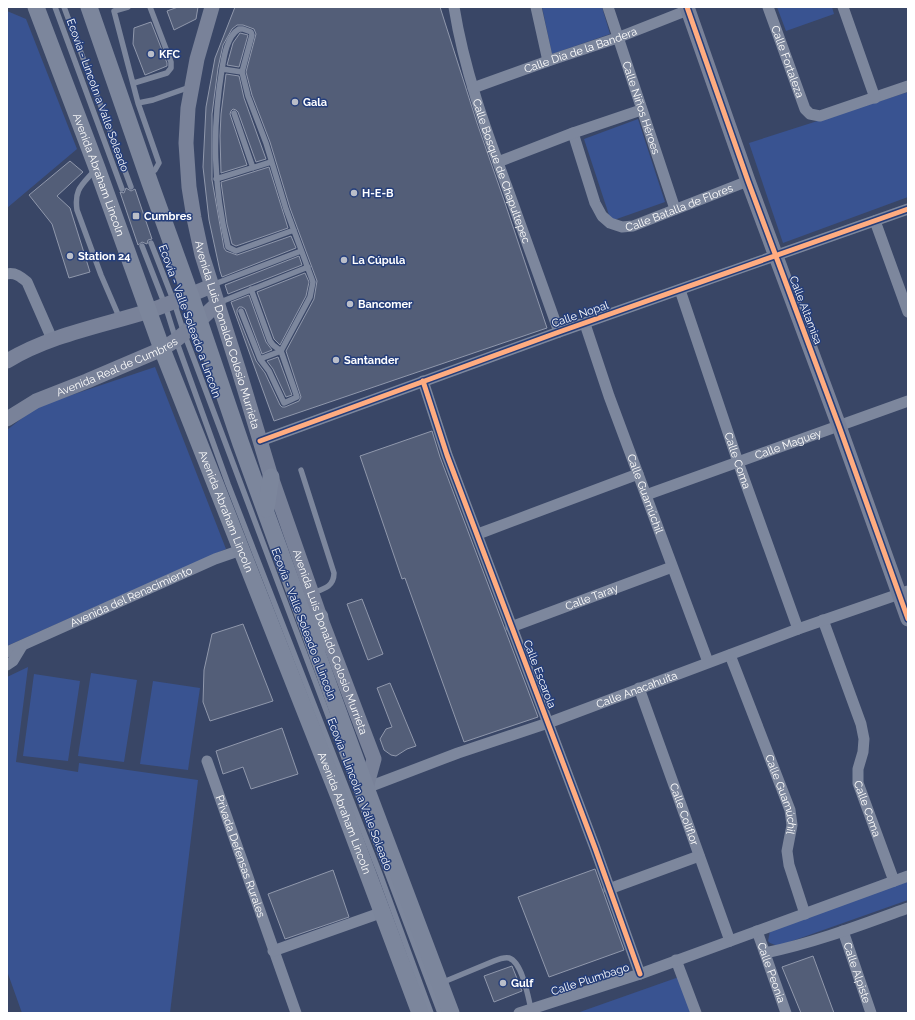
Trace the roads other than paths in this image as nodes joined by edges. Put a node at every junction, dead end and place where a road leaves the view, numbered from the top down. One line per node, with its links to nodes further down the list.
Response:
1 (36, 7): 30 (main road, Avenida Abraham Lincoln)
2 (55, 7): 36 (lane, Ecovía - Lincoln a Valle Soleado)
3 (64, 7): 35 (lane)
4 (89, 7): 32 (main road)
5 (128, 7): 13 (lane)
6 (150, 7): 19 (lane)
7 (212, 7): 21 (street, Avenida Luis Donaldo Colosio Murrieta)
8 (454, 7): 22 (street, Calle Bosque de Chapultepec)
9 (536, 7): 16 (street)
10 (608, 7): 15 (street, Calle Niños Héroes)
11 (768, 7): 23 (street, Calle Fortaleza)
12 (843, 7): 23 (street)
13 (114, 9): 19 (lane)
14 (688, 9): 15 (street, Calle Día de la Bandera); 34 (street, Calle Altamisa)
15 (617, 38): 16 (street, Calle Día de la Bandera); 25 (street, Calle Niños Héroes)
16 (548, 61): 22 (street, Calle Día de la Bandera)
17 (222, 69): 18 (lane); 18 (lane); 33 (lane)
18 (242, 72): 28 (lane)
19 (134, 83): 24 (lane)
20 (908, 86): 23 (street)
21 (191, 87): 24 (lane); 47 (street, Avenida Luis Donaldo Colosio Murrieta)
22 (473, 88): 29 (street, Calle Bosque de Chapultepec)
23 (874, 98)
24 (138, 103): 32 (lane)
25 (641, 110): 27 (street); 37 (street, Calle Niños Héroes)
26 (234, 113): 31 (lane)
27 (573, 132): 29 (street); 37 (street, Calle Batalla de Flores)
28 (271, 162): 31 (lane); 40 (lane)
29 (498, 162): 59 (street, Calle Bosque de Chapultepec)
30 (97, 168): 53 (main road, Avenida Abraham Lincoln); 56 (lane)
31 (253, 168): 33 (lane)
32 (147, 174): 50 (main road)
33 (216, 179): 40 (lane)
34 (748, 181): 37 (street, Calle Batalla de Flores); 44 (street, Calle Altamisa)
35 (130, 187)
36 (122, 190)
37 (675, 209)
38 (908, 209): 39 (street, Calle Nopal)
39 (875, 221): 44 (street, Calle Nopal); 55 (street)
40 (294, 230): 43 (lane)
41 (150, 243): 51 (lane, Ecovía - Valle Soleado a Lincoln)
42 (142, 246): 51 (lane, Ecovía - Lincoln a Valle Soleado)
43 (301, 251): 45 (lane); 47 (lane)
44 (775, 256): 49 (street, Calle Nopal); 68 (street, Calle Altamisa)
45 (308, 267): 48 (lane); 62 (lane)
46 (7, 274): 60 (street)
47 (212, 286): 50 (street); 52 (street, Avenida Luis Donaldo Colosio Murrieta)
48 (251, 289): 52 (lane); 62 (lane)
49 (680, 290): 58 (street, Calle Nopal); 70 (street, Calle Coma)
50 (190, 294): 51 (street); 57 (main road)
51 (169, 303): 53 (street); 61 (lane, Ecovía - Lincoln a Valle Soleado); 61 (lane, Ecovía - Valle Soleado a Lincoln)
52 (218, 303): 57 (street, Avenida Real de Cumbres); 69 (street, Avenida Luis Donaldo Colosio Murrieta)
53 (149, 311): 56 (street); 61 (main road, Avenida Abraham Lincoln)
54 (241, 311): 63 (lane)
55 (908, 312)
56 (120, 319): 60 (street)
57 (199, 321): 61 (street, Avenida Real de Cumbres); 75 (main road)
58 (585, 324): 59 (street, Calle Nopal); 72 (street, Calle Guamúchil)
59 (560, 332): 65 (street, Calle Nopal)
60 (52, 339): 64 (street)
61 (174, 341): 67 (street, Avenida Real de Cumbres); 77 (main road, Avenida Abraham Lincoln); 114 (lane, Ecovía - Lincoln a Valle Soleado); 115 (lane, Ecovía - Valle Soleado a Lincoln)
62 (281, 351): 63 (lane); 63 (lane)
63 (260, 359)
64 (7, 361)
65 (423, 381): 69 (street, Calle Nopal); 76 (street, Calle Escarola)
66 (908, 401): 68 (street, Calle Maguey)
67 (7, 419)
68 (839, 426): 70 (street, Calle Maguey); 79 (street, Calle Altamisa)
69 (260, 441): 73 (street, Avenida Luis Donaldo Colosio Murrieta)
70 (738, 462): 74 (street, Calle Maguey); 85 (street, Calle Coma)
71 (301, 470): 80 (lane)
72 (638, 474): 74 (street, Calle Guamúchil); 76 (street)
73 (271, 477): 75 (main road); 80 (street, Avenida Luis Donaldo Colosio Murrieta)
74 (646, 495): 78 (street, Calle Guamúchil)
75 (266, 511): 88 (main road)
76 (478, 534): 84 (street, Calle Escarola)
77 (241, 550): 86 (street, Avenida del Renacimiento); 101 (main road, Avenida Abraham Lincoln)
78 (672, 567): 84 (street, Calle Taray); 90 (street, Calle Guamúchil)
79 (903, 593): 82 (street, Calle Altamisa); 83 (street, Calle Anacahuita)
80 (312, 594): 81 (street, Avenida Luis Donaldo Colosio Murrieta)
81 (320, 618): 88 (main road); 95 (street, Avenida Luis Donaldo Colosio Murrieta)
82 (908, 619)
83 (823, 620): 85 (street, Calle Anacahuita); 98 (street, Calle Coma)
84 (511, 627): 93 (street, Calle Escarola)
85 (798, 629): 89 (street, Calle Anacahuita)
86 (22, 646): 87 (street, Avenida del Renacimiento); 91 (street)
87 (7, 652)
88 (316, 652): 95 (main road)
89 (730, 656): 90 (street, Calle Anacahuita); 102 (street, Calle Guamúchil)
90 (708, 662): 92 (street, Calle Anacahuita)
91 (7, 665)
92 (638, 688): 93 (street, Calle Anacahuita); 96 (street, Calle Coliflor)
93 (548, 723): 95 (street, Calle Anacahuita); 99 (street, Calle Escarola)
94 (207, 761): 106 (street, Privada Defensas Rurales)
95 (366, 788): 110 (main road)
96 (699, 856): 99 (street); 105 (street, Calle Coliflor)
97 (908, 876): 98 (street, Calle Plumbago)
98 (894, 881): 102 (street, Calle Plumbago)
99 (609, 889): 109 (street, Calle Escarola)
100 (908, 908): 104 (street)
101 (383, 912): 106 (street); 113 (main road, Avenida Abraham Lincoln)
102 (805, 914): 103 (street, Calle Plumbago)
103 (757, 931): 105 (street, Calle Plumbago); 107 (street, Calle Peonia)
104 (843, 931): 107 (street); 120 (street, Calle Alpiste)
105 (730, 941): 108 (street, Calle Plumbago)
106 (273, 951): 112 (street, Privada Defensas Rurales)
107 (765, 953): 119 (street, Calle Peonia)
108 (676, 960): 109 (street, Calle Plumbago); 118 (street)
109 (640, 974): 111 (street, Calle Plumbago)
110 (441, 983): 111 (lane); 116 (main road)
111 (531, 1009): 117 (street, Calle Plumbago)
112 (296, 1013)
113 (420, 1013)
114 (431, 1013)
115 (440, 1013)
116 (451, 1013)
117 (519, 1013)
118 (696, 1013)
119 (786, 1013)
120 (871, 1013)

